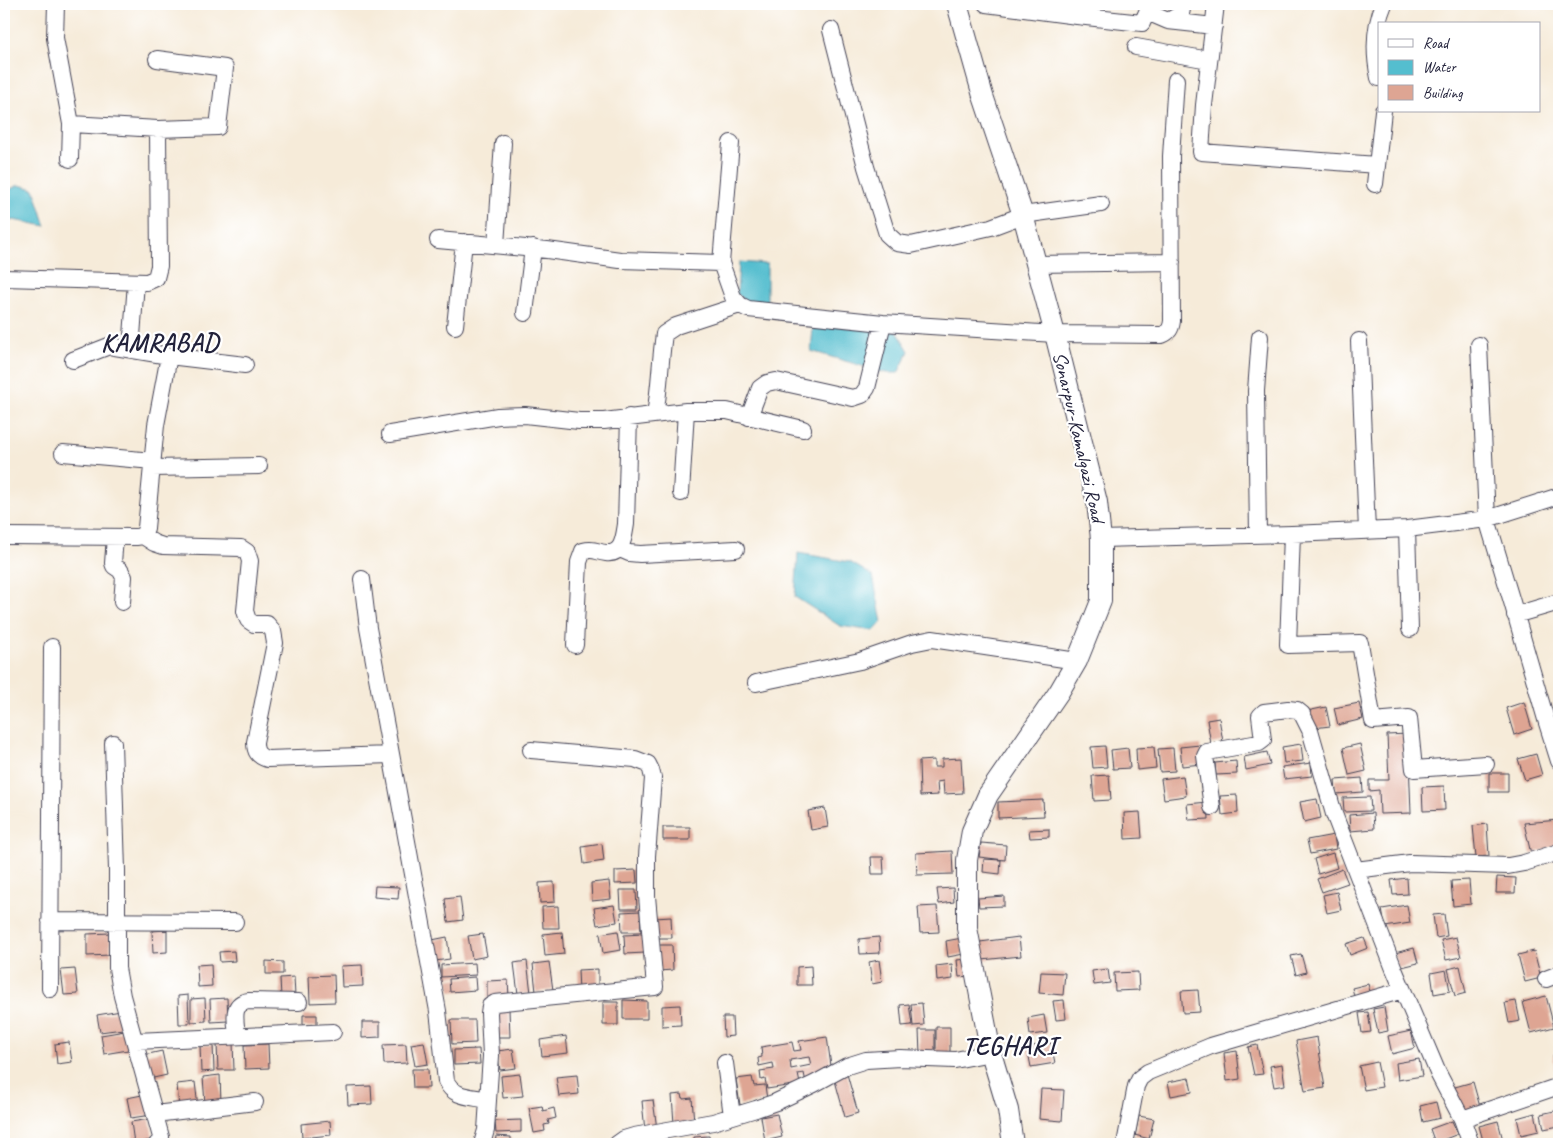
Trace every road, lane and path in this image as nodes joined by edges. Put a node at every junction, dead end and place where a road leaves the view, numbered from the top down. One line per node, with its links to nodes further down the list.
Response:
1 (56, 4): 18 (street)
2 (957, 4): 26 (main road, Sonarpur-Kamalgazi Road)
3 (986, 4): 7 (street)
4 (1183, 4): 7 (street)
5 (1216, 4): 10 (street)
6 (1384, 4): 8 (street)
7 (1168, 21): 10 (street)
8 (1378, 22)
9 (1378, 23): 15 (street)
10 (1214, 26): 14 (street)
11 (830, 30): 26 (street)
12 (1136, 47): 14 (street)
13 (157, 59): 19 (street)
14 (1209, 60): 23 (street)
15 (1378, 72)
16 (1176, 80): 31 (street)
17 (1383, 112): 23 (street)
18 (71, 124): 19 (street); 22 (street)
19 (158, 129): 35 (street)
20 (503, 143): 29 (street)
21 (731, 143): 32 (street)
22 (70, 159)
23 (1377, 166): 24 (street)
24 (1375, 184)
25 (1101, 204): 26 (street)
26 (1023, 215): 33 (main road, Sonarpur-Kamalgazi Road)
27 (438, 240): 28 (street)
28 (464, 242): 29 (street); 39 (street)
29 (496, 245): 30 (street)
30 (533, 248): 32 (street); 37 (street)
31 (1172, 262): 33 (street); 40 (street)
32 (722, 263): 36 (street)
33 (1036, 264): 40 (main road, Sonarpur-Kamalgazi Road)
34 (4, 278): 35 (street)
35 (136, 282): 44 (street)
36 (740, 306): 38 (street); 49 (street)
37 (526, 313)
38 (883, 323): 40 (street); 51 (street)
39 (455, 326)
40 (1055, 334): 67 (main road, Sonarpur-Kamalgazi Road)
41 (1260, 337): 63 (street)
42 (1359, 342): 61 (street)
43 (1478, 345): 59 (street)
44 (131, 350): 45 (street); 46 (street)
45 (169, 356): 47 (street); 55 (street)
46 (73, 360)
47 (244, 365)
48 (686, 411): 49 (street); 51 (street); 57 (street)
49 (655, 414): 50 (street)
50 (629, 417): 53 (street); 68 (street)
51 (750, 417): 52 (street)
52 (803, 429)
53 (390, 434)
54 (63, 453): 55 (street)
55 (153, 464): 56 (street); 65 (street)
56 (259, 466)
57 (681, 493)
58 (1559, 496): 59 (street)
59 (1486, 519): 60 (street); 73 (street)
60 (1407, 529): 61 (street); 74 (street)
61 (1367, 531): 62 (street)
62 (1292, 534): 63 (street); 84 (street)
63 (1258, 535): 67 (street)
64 (4, 536): 66 (street)
65 (143, 536): 66 (street); 82 (street)
66 (115, 537): 71 (street)
67 (1101, 539): 77 (main road, Sonarpur-Kamalgazi Road)
68 (620, 549): 69 (street); 75 (street)
69 (736, 549)
70 (362, 579): 82 (street)
71 (122, 602)
72 (1559, 602): 73 (street)
73 (1515, 615): 79 (street)
74 (1410, 629)
75 (575, 645)
76 (52, 647): 88 (street)
77 (1077, 661): 78 (street); 97 (main road, Sonarpur-Kamalgazi Road)
78 (756, 682)
79 (1553, 721): 83 (street)
80 (113, 742): 89 (street)
81 (531, 750): 100 (street)
82 (391, 755): 100 (street)
83 (1559, 761)
84 (1486, 764)
85 (1212, 807): 87 (street)
86 (1559, 852): 87 (street)
87 (1356, 870): 92 (street)
88 (50, 921): 89 (street); 91 (street)
89 (117, 921): 90 (street); 96 (street)
90 (235, 922)
91 (50, 989)
92 (1403, 990): 104 (street); 109 (street)
93 (299, 1002): 95 (street)
94 (333, 1032): 95 (street)
95 (237, 1036): 96 (street)
96 (136, 1041): 102 (street)
97 (991, 1053): 103 (street); 108 (main road, Sonarpur-Kamalgazi Road)
98 (725, 1063): 103 (street)
99 (1559, 1086): 104 (street)
100 (488, 1100): 106 (street)
101 (255, 1102): 102 (street)
102 (155, 1114): 105 (street)
103 (732, 1116): 107 (street)
104 (1462, 1119): 110 (street)
105 (157, 1144)
106 (482, 1144)
107 (617, 1144)
108 (1013, 1144)
109 (1125, 1144)
110 (1471, 1144)

